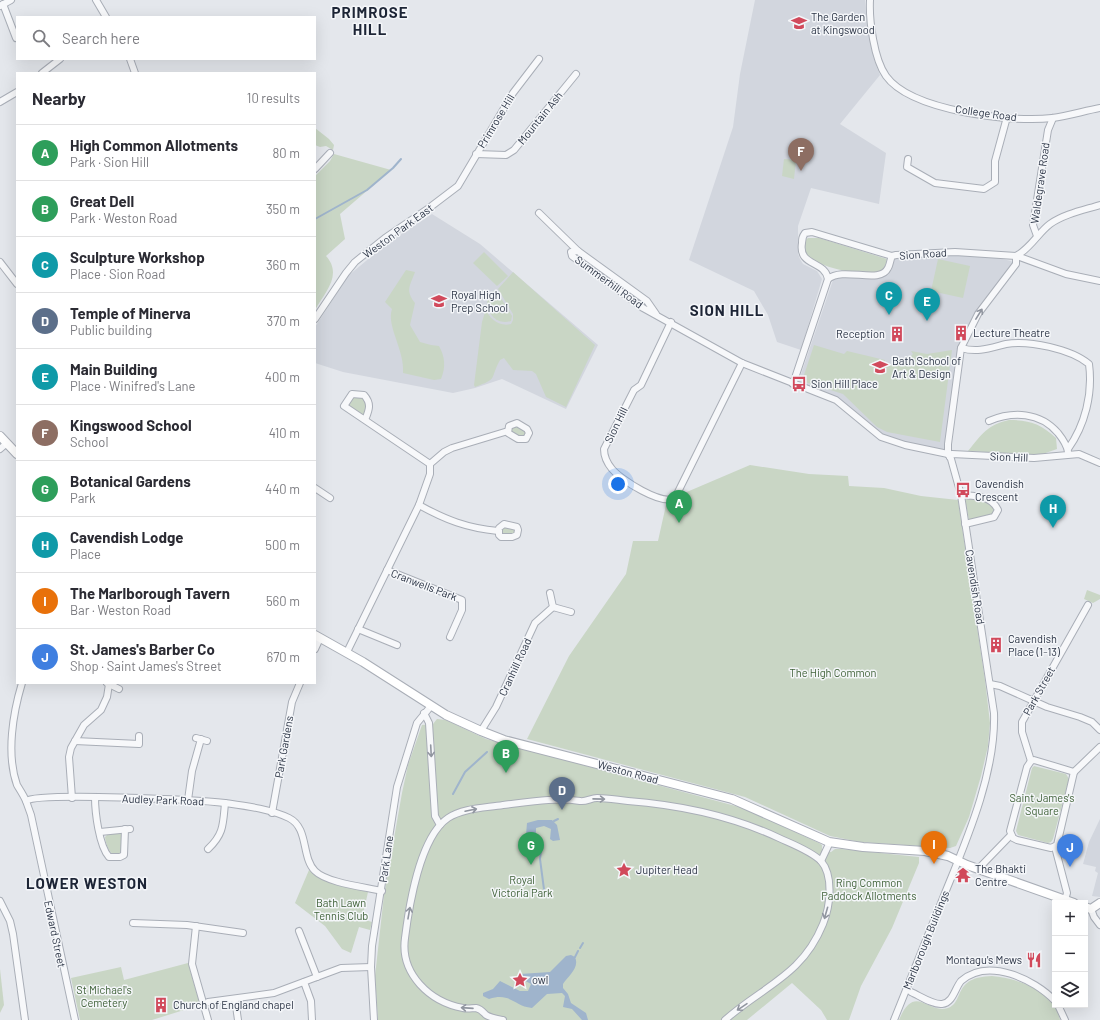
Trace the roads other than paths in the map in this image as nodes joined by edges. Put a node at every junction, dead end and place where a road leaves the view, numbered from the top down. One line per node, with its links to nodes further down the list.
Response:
1 (11, 0): 4 (street)
2 (96, 0): 5 (street)
3 (870, 0): 16 (street, College Road)
4 (1, 5): 6 (street)
5 (105, 16)
6 (16, 38)
7 (540, 59): 21 (street, Primrose Hill)
8 (59, 60): 10 (street)
9 (130, 60): 11 (street)
10 (43, 72)
11 (135, 72)
12 (576, 74): 21 (street, Mountain Ash)
13 (16, 93): 14 (street)
14 (0, 102)
15 (1100, 108): 18 (street, College Road)
16 (1007, 117): 17 (street, College Road); 22 (street)
17 (1043, 118): 18 (street, College Road); 19 (street, Waldegrave Road)
18 (1053, 118): 19 (street, Waldegrave Road)
19 (1048, 130): 27 (street, Waldegrave Road)
20 (330, 153): 23 (street)
21 (476, 154): 24 (street, Primrose Hill)
22 (908, 159)
23 (316, 168)
24 (458, 186): 34 (street, Weston Park East)
25 (1100, 205): 27 (street)
26 (539, 213): 35 (street, Summerhill Road)
27 (1037, 236): 29 (street)
28 (892, 256): 29 (street, Sion Road); 31 (street, Sion Road); 31 (street)
29 (1017, 256): 32 (street, Sion Road); 36 (street, Cavendish Road, one-way to 29)
30 (0, 262): 33 (street)
31 (828, 279): 38 (street)
32 (1100, 281)
33 (16, 283)
34 (316, 318)
35 (671, 322): 37 (street, Sion Hill); 37 (street, Sion Hill)
36 (961, 348): 45 (street); 47 (street, Cavendish Road)
37 (742, 363): 38 (street, Sion Hill)
38 (793, 384): 47 (street, Sion Hill)
39 (365, 420): 39 (street); 49 (street)
40 (989, 421): 45 (street)
41 (508, 431): 49 (street)
42 (0, 436): 43 (street)
43 (7, 444): 44 (street); 46 (street)
44 (0, 450)
45 (1068, 451): 47 (street, Sion Hill); 48 (street)
46 (16, 453)
47 (949, 456): 51 (street, Cavendish Road)
48 (1100, 463)
49 (430, 464): 53 (street, Cranwells Park)
50 (316, 489): 52 (street)
51 (960, 496): 54 (street, Cavendish Road); 54 (street)
52 (330, 498)
53 (419, 505): 55 (street); 56 (street, Cranwells Park)
54 (965, 524): 69 (street, Cavendish Road)
55 (498, 531)
56 (387, 570): 61 (street, Cranwells Park); 63 (street, Cranwells Park)
57 (550, 593): 59 (street)
58 (1088, 605): 71 (street, Park Street)
59 (553, 607): 60 (street); 75 (street, Cranhill Road)
60 (571, 612)
61 (358, 630): 64 (street); 65 (street, Cranwells Park)
62 (318, 636): 65 (street, Weston Road)
63 (450, 637)
64 (397, 645)
65 (347, 652): 72 (street, Weston Road)
66 (22, 684): 85 (street)
67 (108, 684): 70 (street); 78 (street)
68 (300, 684): 87 (street, Park Gardens)
69 (990, 684): 71 (street); 94 (street, Cavendish Road)
70 (118, 689)
71 (1032, 701): 74 (street); 80 (street, Park Street)
72 (431, 706): 73 (street, Park Lane); 75 (street, Weston Road)
73 (424, 713): 88 (street, one-way to 88); 97 (street, Park Lane)
74 (1100, 730)
75 (481, 731): 91 (street, Weston Road)
76 (139, 736): 78 (street)
77 (201, 739): 84 (street)
78 (75, 741): 83 (street)
79 (1100, 747): 81 (street)
80 (1031, 761): 81 (street); 90 (street)
81 (1074, 772): 92 (street)
82 (95, 797): 83 (street, Audley Park Road); 84 (street, Audley Park Road); 89 (street)
83 (72, 798): 85 (street, Audley Park Road)
84 (188, 800): 86 (street, Audley Park Road)
85 (26, 801): 116 (street, Edward Street)
86 (225, 803): 87 (street, Audley Park Road); 93 (street)
87 (272, 813): 97 (street, Audley Park Road)
88 (440, 824): 95 (street, one-way to 95); 121 (street, one-way to 88)
89 (100, 832): 89 (street)
90 (1011, 835): 92 (street); 96 (street)
91 (830, 842): 94 (street, Weston Road); 95 (street)
92 (1055, 847): 98 (street)
93 (208, 849)
94 (958, 861): 96 (street, Weston Road); 123 (street, Marlborough Buildings)
95 (821, 862): 122 (street, one-way to 122)
96 (979, 870): 98 (street, Weston Road)
97 (382, 891): 107 (street, Park Lane)
98 (1065, 900)
99 (0, 901): 115 (street)
100 (1100, 903): 101 (street)
101 (1088, 908): 103 (street)
102 (133, 923): 104 (street)
103 (1100, 925)
104 (196, 926): 106 (street); 113 (street)
105 (299, 931): 108 (street)
106 (243, 933)
107 (371, 967): 108 (street); 120 (street, Park Lane)
108 (317, 977): 109 (street)
109 (304, 982): 112 (street); 119 (street)
110 (911, 992): 111 (street)
111 (1052, 998)
112 (235, 999): 113 (street); 118 (street)
113 (206, 1002): 117 (street)
114 (1059, 1008): 124 (street)
115 (25, 1020)
116 (74, 1020)
117 (208, 1020)
118 (238, 1020)
119 (312, 1020)
120 (374, 1020)
121 (503, 1020)
122 (725, 1020)
123 (894, 1020)
124 (1064, 1020)

